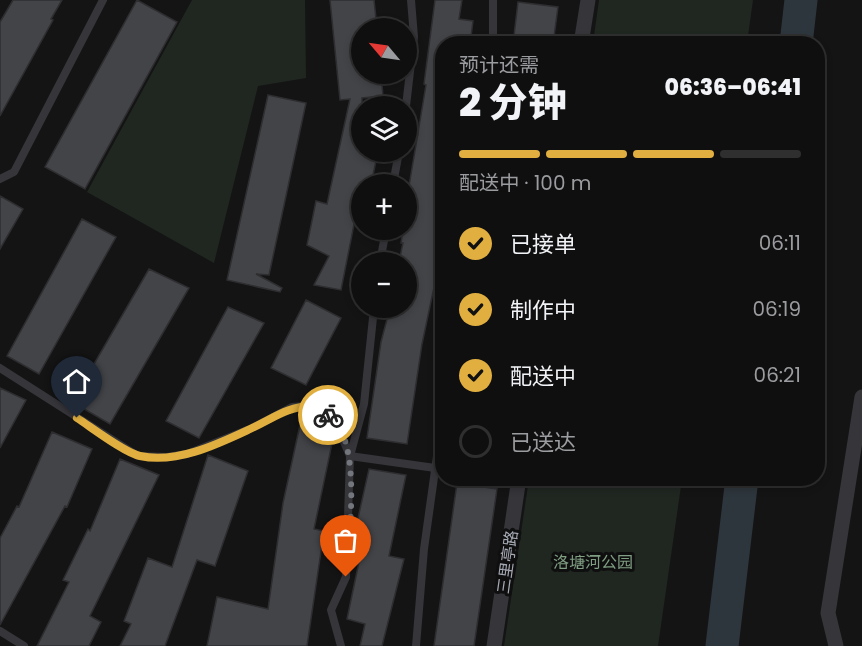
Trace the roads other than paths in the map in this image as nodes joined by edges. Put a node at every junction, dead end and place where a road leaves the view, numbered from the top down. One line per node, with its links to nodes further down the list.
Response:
1 (103, 0): 8 (lane)
2 (411, 0): 7 (lane)
3 (493, 0): 5 (lane)
4 (588, 0): 6 (street)
5 (493, 36)
6 (582, 36)
7 (407, 96)
8 (0, 179)
9 (373, 318): 12 (lane)
10 (0, 368): 12 (lane)
11 (862, 397): 20 (street)
12 (350, 456): 13 (lane); 17 (lane)
13 (435, 468): 18 (lane)
14 (518, 486): 19 (street, 三里亭路)
15 (0, 631): 16 (lane)
16 (24, 646)
17 (341, 646)
18 (416, 646)
19 (494, 646)
20 (836, 646)

